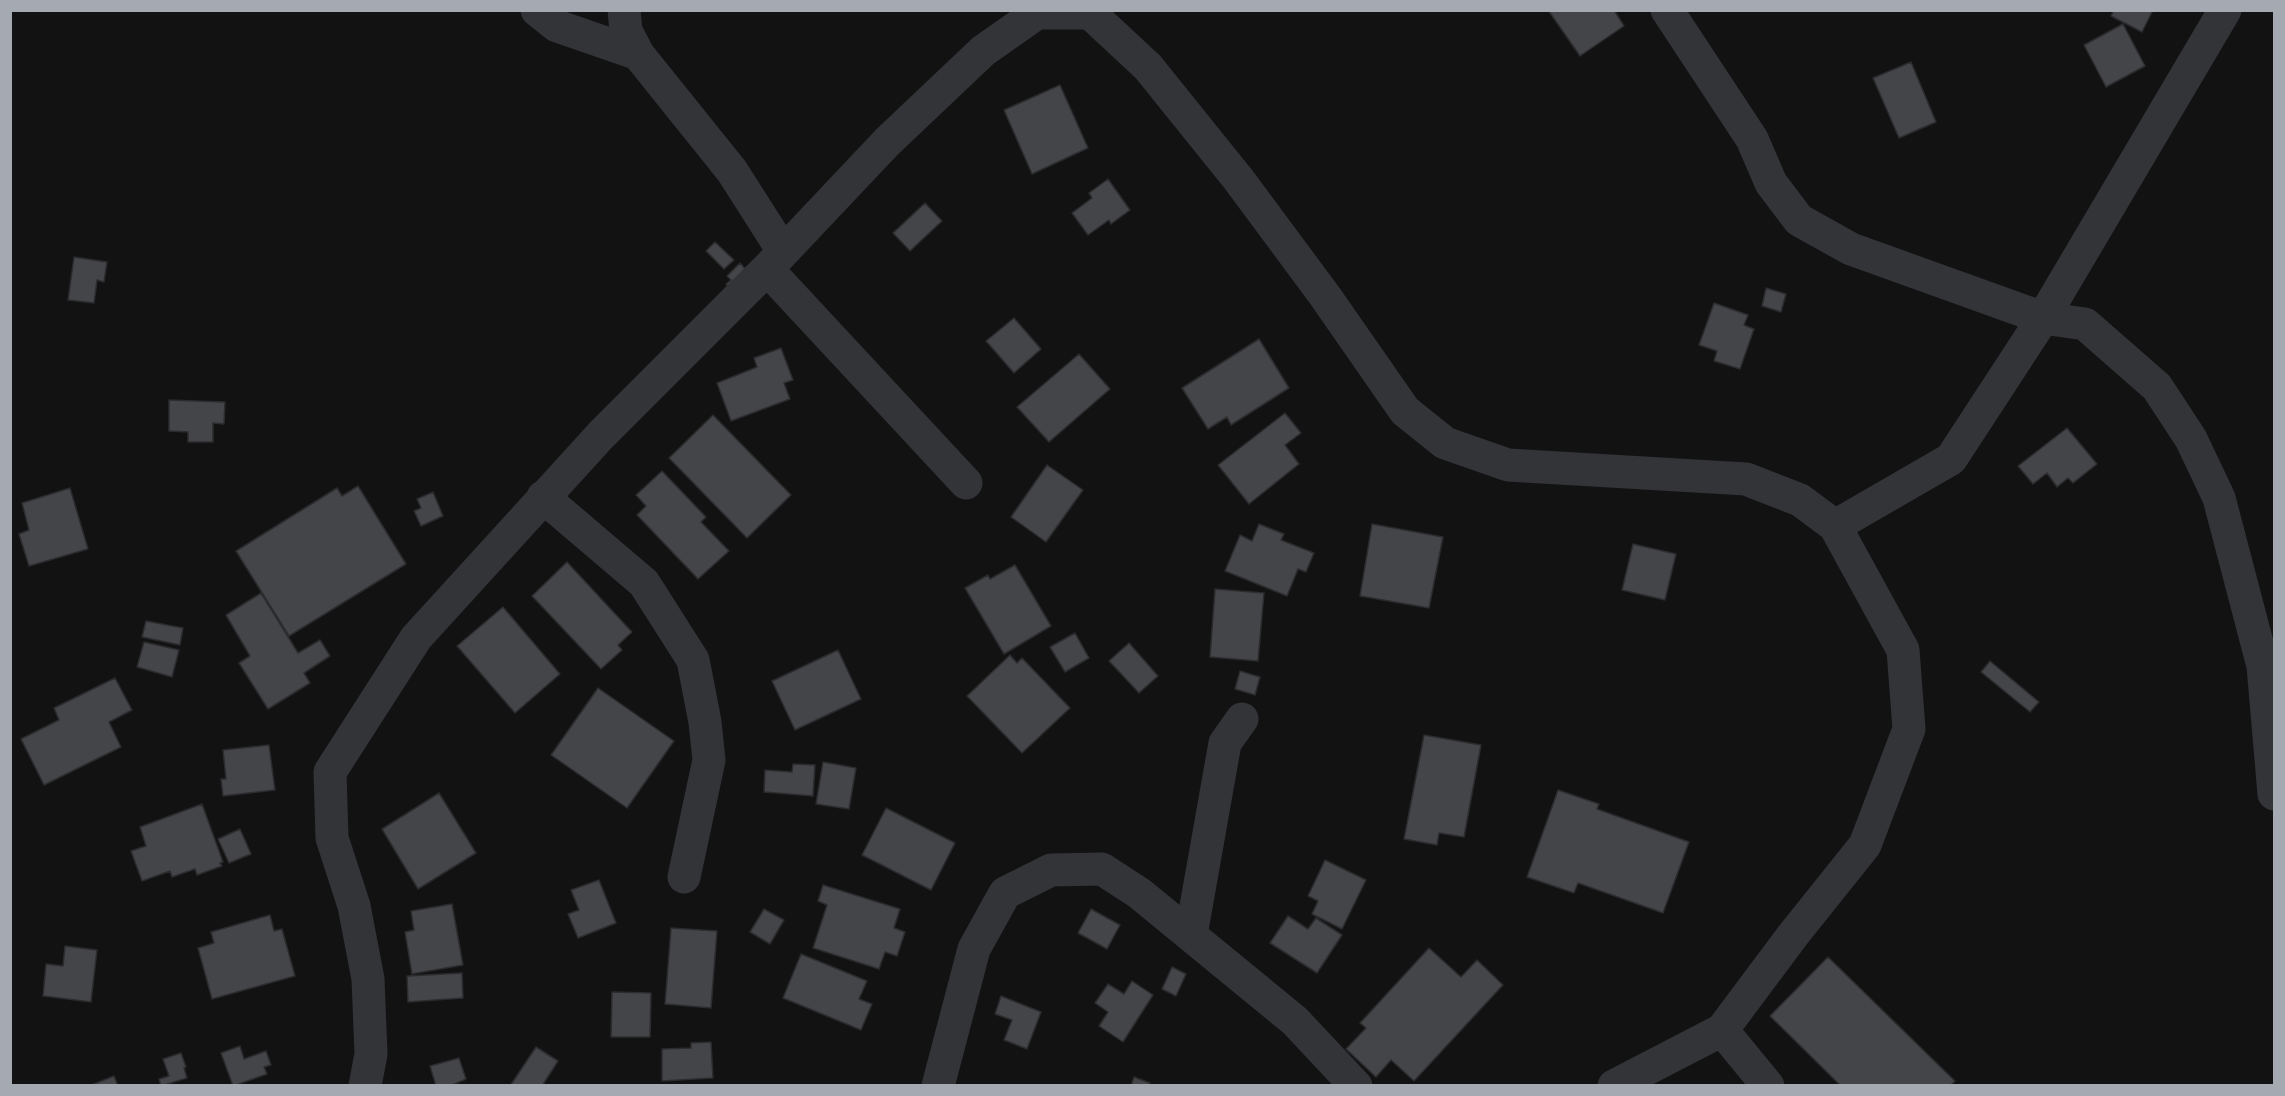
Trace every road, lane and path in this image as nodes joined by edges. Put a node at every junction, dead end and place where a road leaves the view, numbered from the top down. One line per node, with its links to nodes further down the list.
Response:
1 (537, 10): 6 (street)
2 (624, 10): 6 (street)
3 (1666, 10): 8 (street)
4 (2225, 10): 8 (street)
5 (1090, 12): 7 (street); 11 (street)
6 (638, 54): 7 (street)
7 (775, 260): 9 (street); 10 (street)
8 (2043, 318): 11 (street); 13 (street)
9 (966, 483)
10 (543, 497): 14 (street); 17 (street)
11 (1835, 526): 16 (street)
12 (1242, 719): 15 (street)
13 (2274, 794)
14 (684, 877)
15 (1191, 935): 18 (street); 19 (street)
16 (1722, 1030): 20 (street); 21 (street)
17 (365, 1086)
18 (938, 1086)
19 (1356, 1086)
20 (1614, 1086)
21 (1768, 1086)

